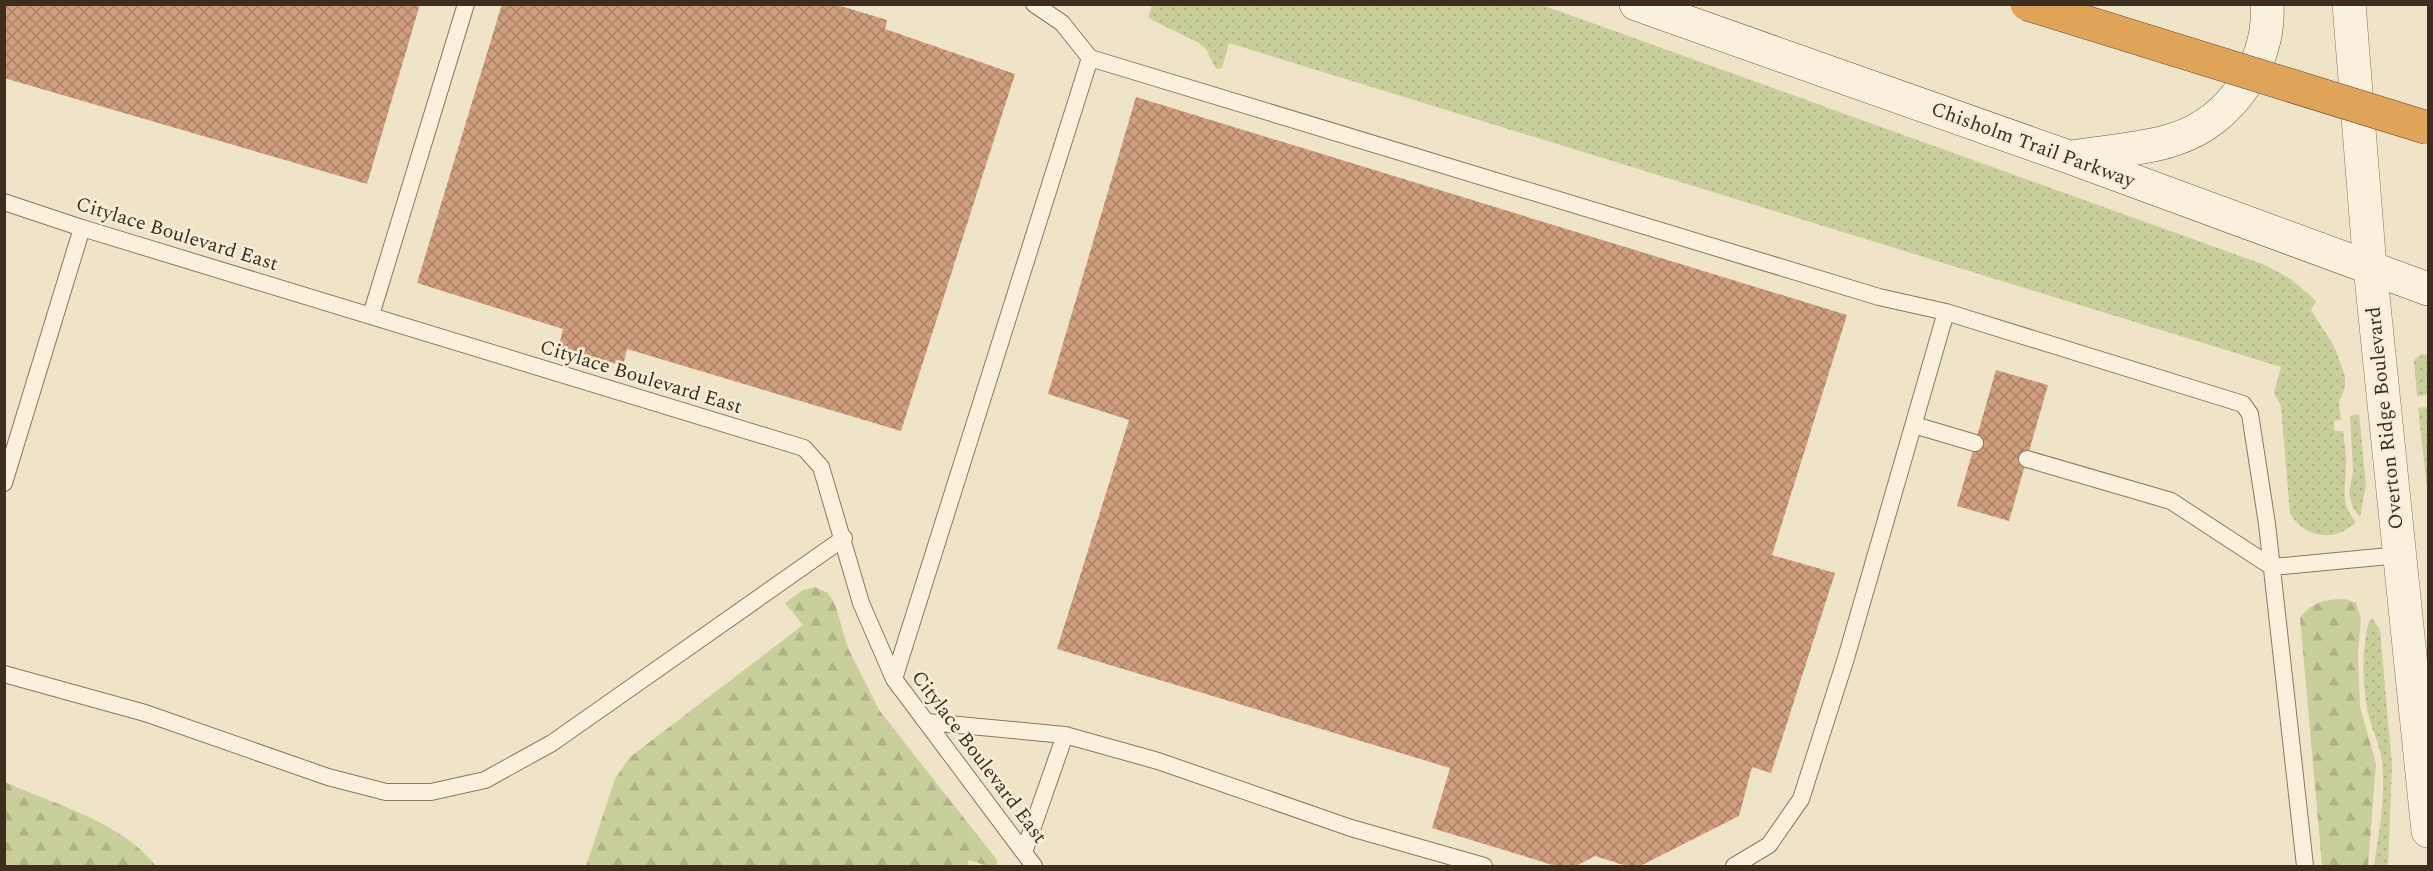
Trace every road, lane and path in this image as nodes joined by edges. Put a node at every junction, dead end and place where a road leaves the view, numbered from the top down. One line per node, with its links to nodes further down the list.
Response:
1 (466, 4): 15 (lane)
2 (1035, 4): 7 (lane)
3 (1636, 4): 9 (main road, Chisholm Trail Parkway)
4 (2027, 4): 8 (highway, bridge)
5 (2267, 4): 9 (main road)
6 (2349, 4): 12 (main road, Overton Ridge Boulevard)
7 (1090, 58): 14 (lane); 24 (lane)
8 (2428, 128)
9 (2069, 158): 12 (main road, Chisholm Trail Parkway)
10 (4, 202): 11 (lane, Citylace Boulevard East)
11 (82, 228): 15 (lane, Citylace Boulevard East); 19 (lane)
12 (2370, 267): 13 (main road, Chisholm Trail Parkway); 21 (main road, Overton Ridge Boulevard)
13 (2428, 289)
14 (1947, 312): 16 (lane); 22 (lane)
15 (371, 315): 20 (lane, Citylace Boulevard East)
16 (1914, 425): 17 (lane); 31 (lane)
17 (1975, 443)
18 (2027, 459): 22 (lane)
19 (4, 483)
20 (844, 538): 23 (lane); 24 (lane, Citylace Boulevard East)
21 (2400, 555): 22 (lane); 27 (main road, Overton Ridge Boulevard)
22 (2272, 567): 32 (lane)
23 (4, 674)
24 (894, 679): 25 (lane, Citylace Boulevard East)
25 (927, 722): 26 (lane); 28 (lane, Citylace Boulevard East)
26 (1065, 735): 28 (lane); 30 (lane)
27 (2428, 831)
28 (1023, 852): 29 (lane, Citylace Boulevard East)
29 (1034, 867)
30 (1484, 867)
31 (1734, 867)
32 (2306, 867)

